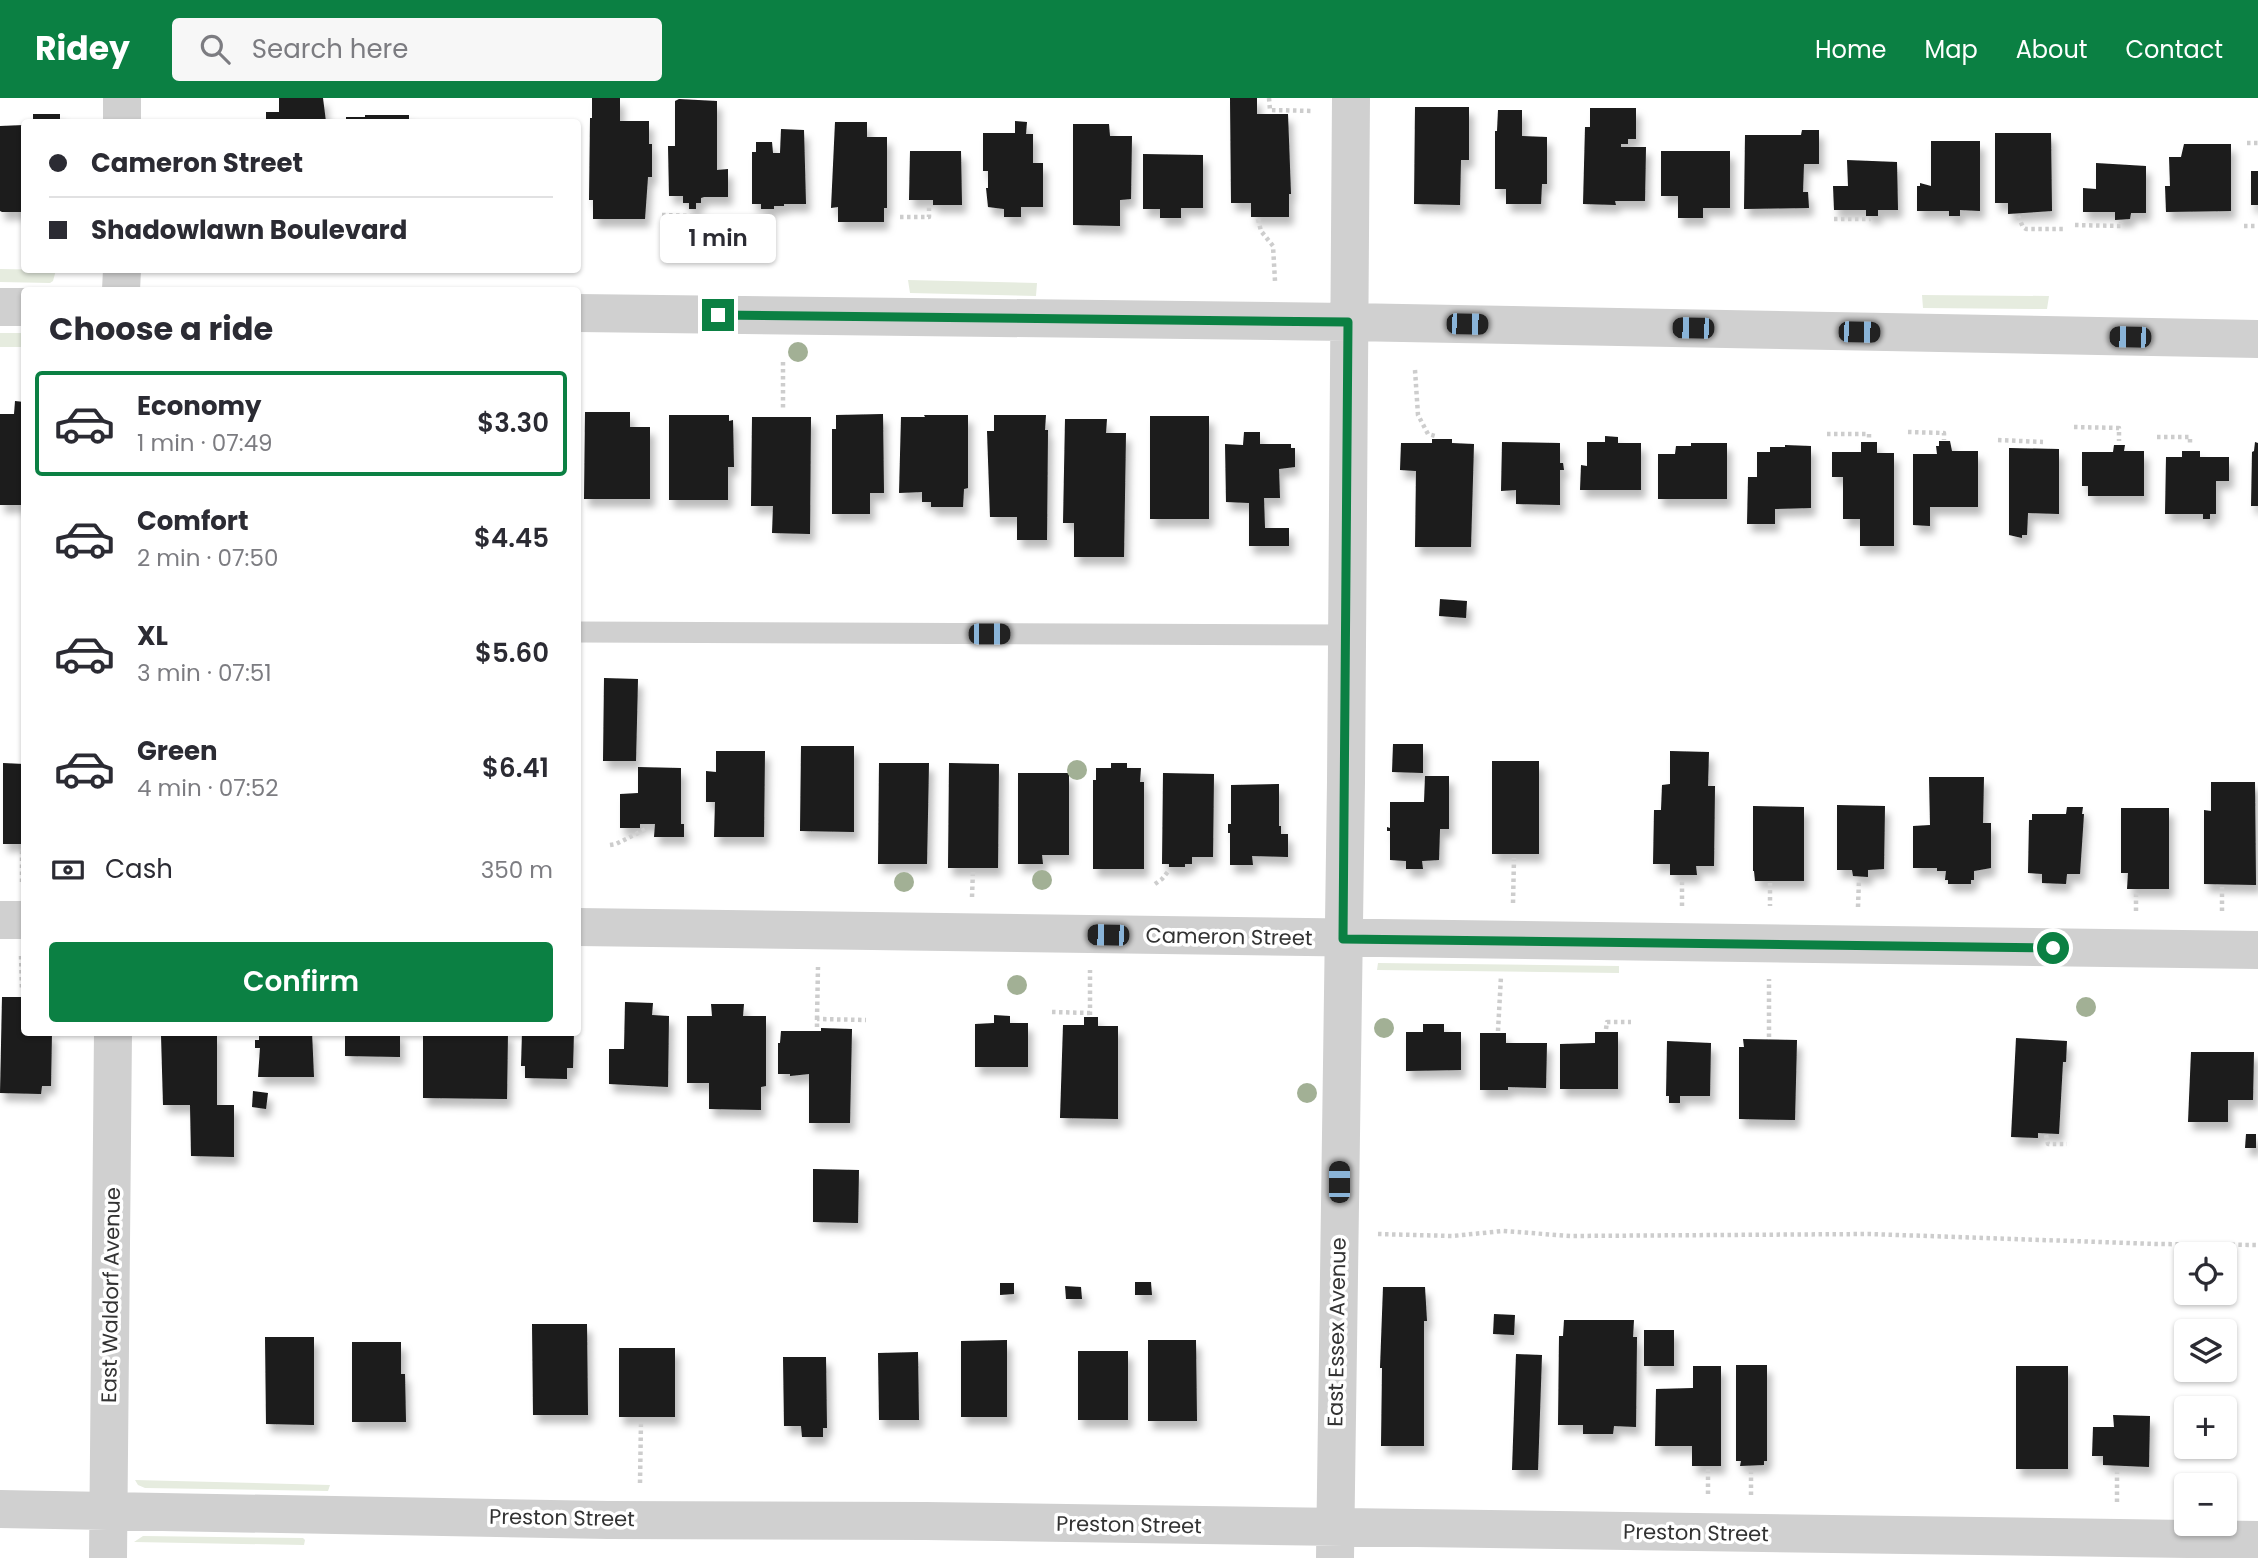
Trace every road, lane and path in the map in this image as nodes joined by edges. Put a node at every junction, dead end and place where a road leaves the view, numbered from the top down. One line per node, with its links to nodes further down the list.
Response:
1 (122, 98): 4 (street)
2 (1269, 98): 3 (path)
3 (1338, 104): 26 (street, East Essex Avenue)
4 (122, 119)
5 (2247, 143): 6 (path)
6 (2258, 143)
7 (929, 207): 11 (path)
8 (662, 215): 9 (path)
9 (694, 216)
10 (2018, 216): 21 (path)
11 (900, 217)
12 (743, 219): 13 (path)
13 (768, 219)
14 (1258, 219): 22 (path)
15 (1834, 219): 16 (path)
16 (1871, 219)
17 (2121, 222): 18 (path)
18 (2075, 225)
19 (2244, 226): 20 (path)
20 (2258, 226)
21 (2065, 229)
22 (1275, 281)
23 (0, 307): 24 (street)
24 (21, 307)
25 (581, 313): 26 (street)
26 (1348, 322): 27 (street); 43 (street, East Essex Avenue)
27 (2258, 339)
28 (783, 362): 30 (path)
29 (1415, 370): 34 (path)
30 (783, 409)
31 (2074, 427): 39 (path)
32 (1908, 432): 37 (path)
33 (1827, 434): 36 (path)
34 (1435, 436)
35 (2157, 437): 41 (path)
36 (1869, 440)
37 (1944, 440)
38 (1998, 440): 40 (path)
39 (2119, 441)
40 (2043, 442)
41 (2190, 444)
42 (581, 632): 43 (lane)
43 (1347, 635): 65 (street, East Essex Avenue)
44 (646, 829): 45 (path)
45 (610, 845)
46 (1514, 858): 57 (path)
47 (21, 862): 63 (path)
48 (1170, 869): 53 (path)
49 (973, 870): 56 (path)
50 (1682, 879): 58 (path)
51 (1859, 880): 60 (path)
52 (1770, 883): 59 (path)
53 (1155, 884)
54 (2222, 887): 62 (path)
55 (2136, 891): 61 (path)
56 (972, 898)
57 (1513, 907)
58 (1682, 909)
59 (1770, 910)
60 (1858, 912)
61 (2136, 916)
62 (2222, 917)
63 (17, 918): 69 (path)
64 (581, 928): 65 (street, Cameron Street)
65 (1343, 939): 66 (street, Cameron Street); 83 (street, East Essex Avenue)
66 (2258, 950)
67 (818, 957): 73 (path)
68 (1090, 960): 72 (path)
69 (21, 976)
70 (1501, 985): 78 (path)
71 (1769, 988): 80 (path)
72 (1052, 1012)
73 (817, 1019): 74 (path); 76 (path)
74 (866, 1020)
75 (1631, 1022): 77 (path)
76 (817, 1027)
77 (1606, 1029)
78 (1499, 1031)
79 (113, 1036): 94 (street, East Waldorf Avenue)
80 (1769, 1037)
81 (2046, 1135): 82 (path)
82 (2067, 1144)
83 (1338, 1233): 84 (path); 96 (street, East Essex Avenue)
84 (2258, 1245)
85 (641, 1421): 89 (path)
86 (1708, 1467): 91 (path)
87 (1751, 1468): 92 (path)
88 (2118, 1468): 90 (path)
89 (640, 1484)
90 (2117, 1496)
91 (1708, 1499)
92 (1751, 1500)
93 (0, 1509): 94 (street, Preston Street)
94 (109, 1511): 96 (street, Preston Street); 97 (street, East Waldorf Avenue)
95 (2258, 1540): 96 (street, Preston Street)
96 (1335, 1543)
97 (108, 1558)

